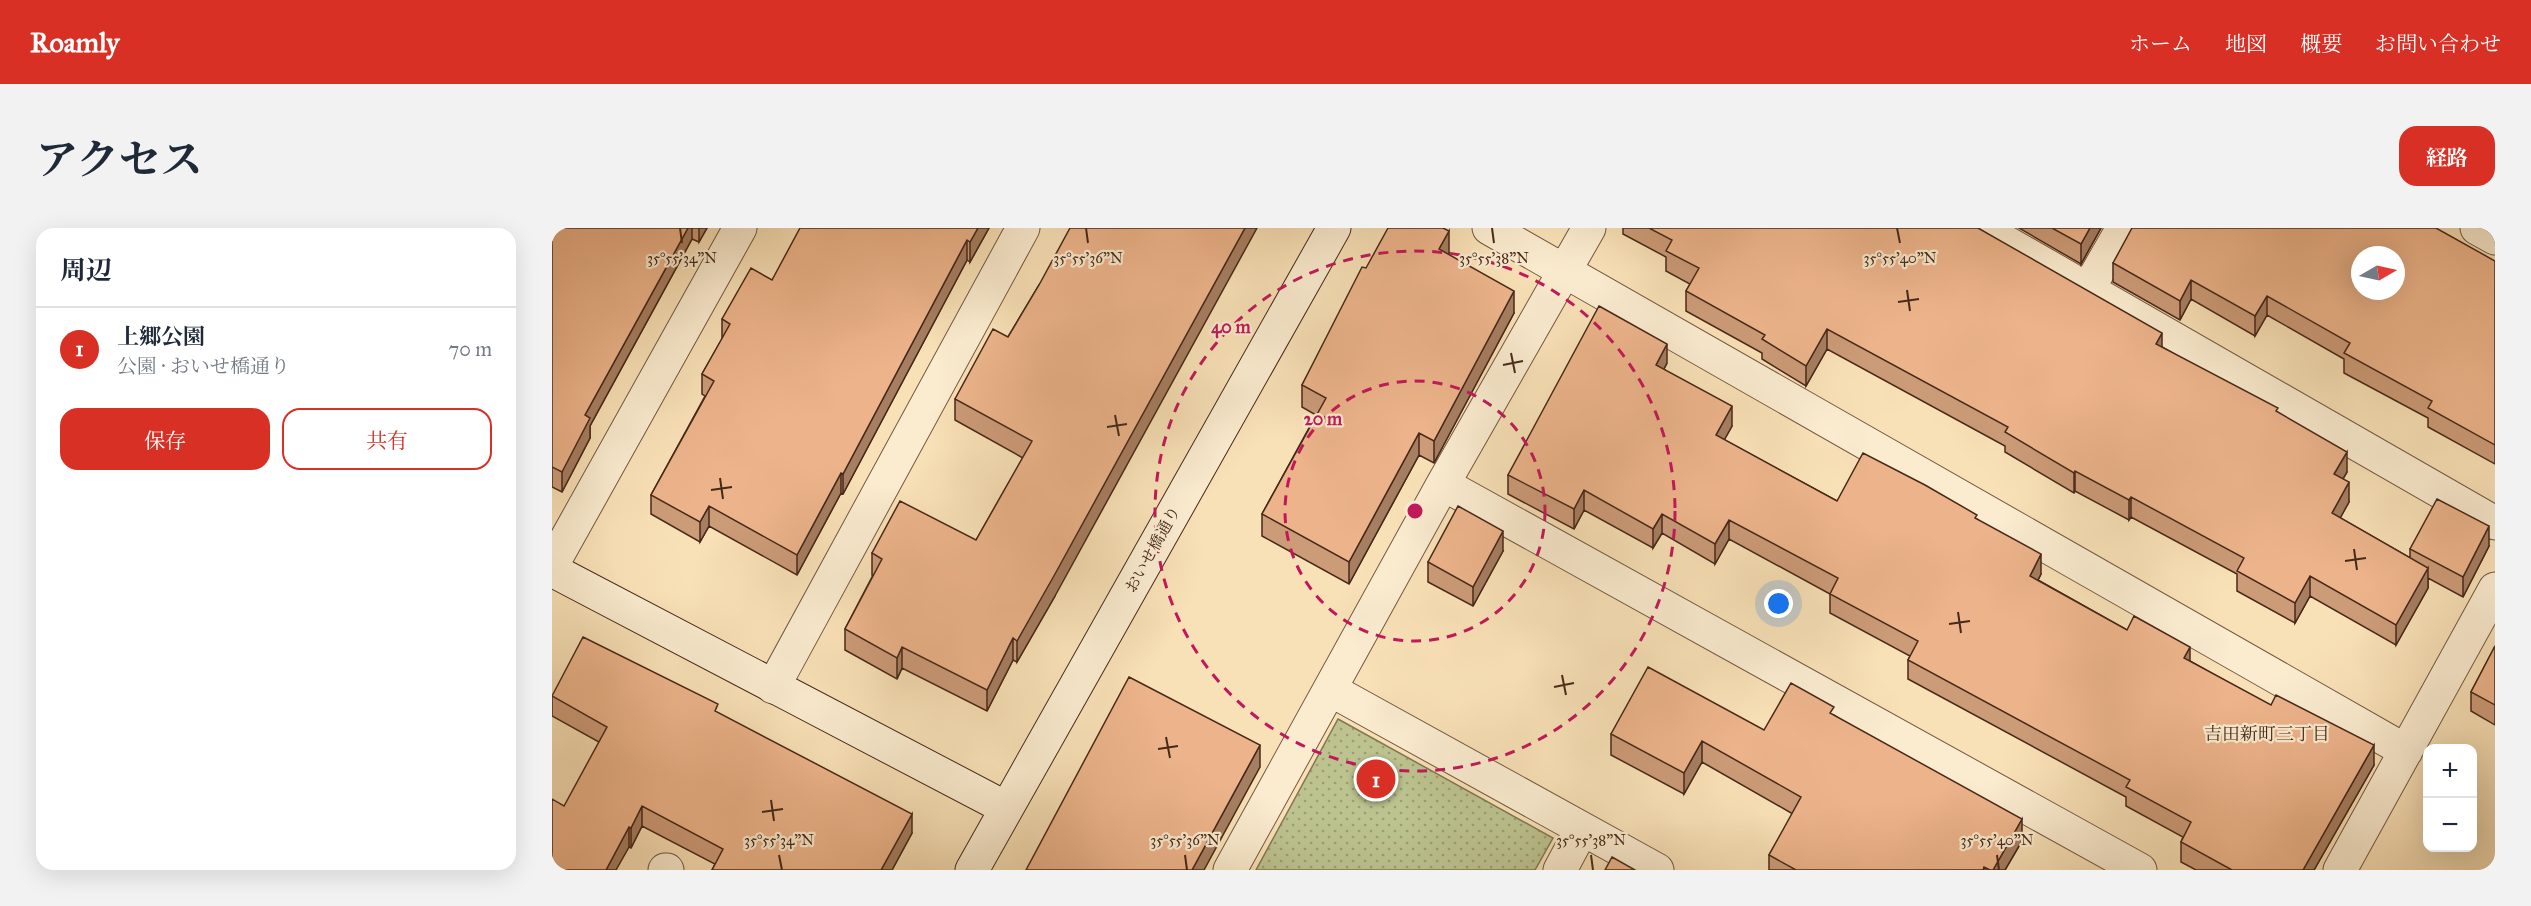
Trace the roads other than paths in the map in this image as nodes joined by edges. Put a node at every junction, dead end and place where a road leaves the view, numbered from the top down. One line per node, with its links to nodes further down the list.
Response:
1 (740, 228): 14 (street)
2 (1023, 228): 17 (street)
3 (1334, 228): 20 (street, おいせ橋通り)
4 (1489, 228): 10 (street)
5 (1589, 228): 10 (street)
6 (1981, 228): 11 (street)
7 (2124, 228): 11 (street)
8 (2477, 228): 9 (street)
9 (2495, 238)
10 (1565, 271): 12 (street); 19 (street)
11 (2088, 290): 13 (street)
12 (1443, 484): 18 (street); 27 (street)
13 (2495, 523)
14 (552, 565)
15 (552, 570): 17 (street)
16 (2495, 589): 19 (street)
17 (773, 687): 20 (street)
18 (1331, 690): 21 (street); 24 (street)
19 (2406, 751): 22 (street)
20 (1005, 808): 23 (street, おいせ橋通り)
21 (1582, 829): 25 (street); 26 (street)
22 (2347, 868)
23 (972, 870)
24 (1230, 870)
25 (1560, 870)
26 (1657, 870)
27 (2140, 870)

